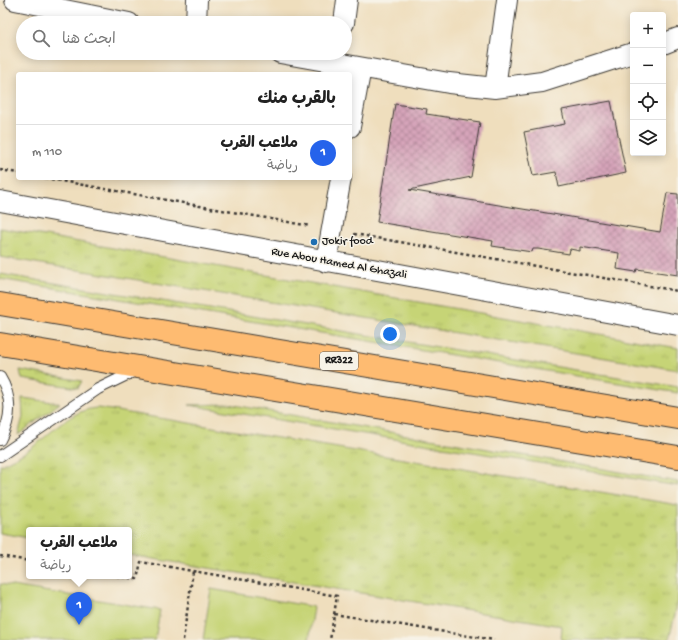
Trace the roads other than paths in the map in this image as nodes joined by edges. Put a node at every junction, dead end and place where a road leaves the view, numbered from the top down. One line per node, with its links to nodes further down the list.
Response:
1 (15, 0): 5 (street)
2 (197, 0): 6 (street)
3 (347, 0): 7 (street)
4 (507, 0): 13 (street)
5 (94, 16)
6 (196, 16)
7 (345, 16)
8 (678, 38): 9 (street)
9 (666, 43)
10 (630, 54): 13 (street)
11 (342, 60): 12 (street)
12 (360, 68): 13 (street); 14 (street)
13 (495, 88)
14 (352, 115)
15 (341, 180): 17 (street)
16 (0, 201): 17 (street, Rue Abou Hamed Al Ghazali)
17 (326, 262): 19 (street, Rue Abou Hamed Al Ghazali)
18 (0, 304): 23 (main road, RR322)
19 (678, 325)
20 (0, 344): 21 (main road)
21 (141, 369): 25 (lane); 26 (main road)
22 (0, 377): 24 (lane)
23 (678, 418)
24 (0, 440)
25 (0, 456)
26 (678, 457)

